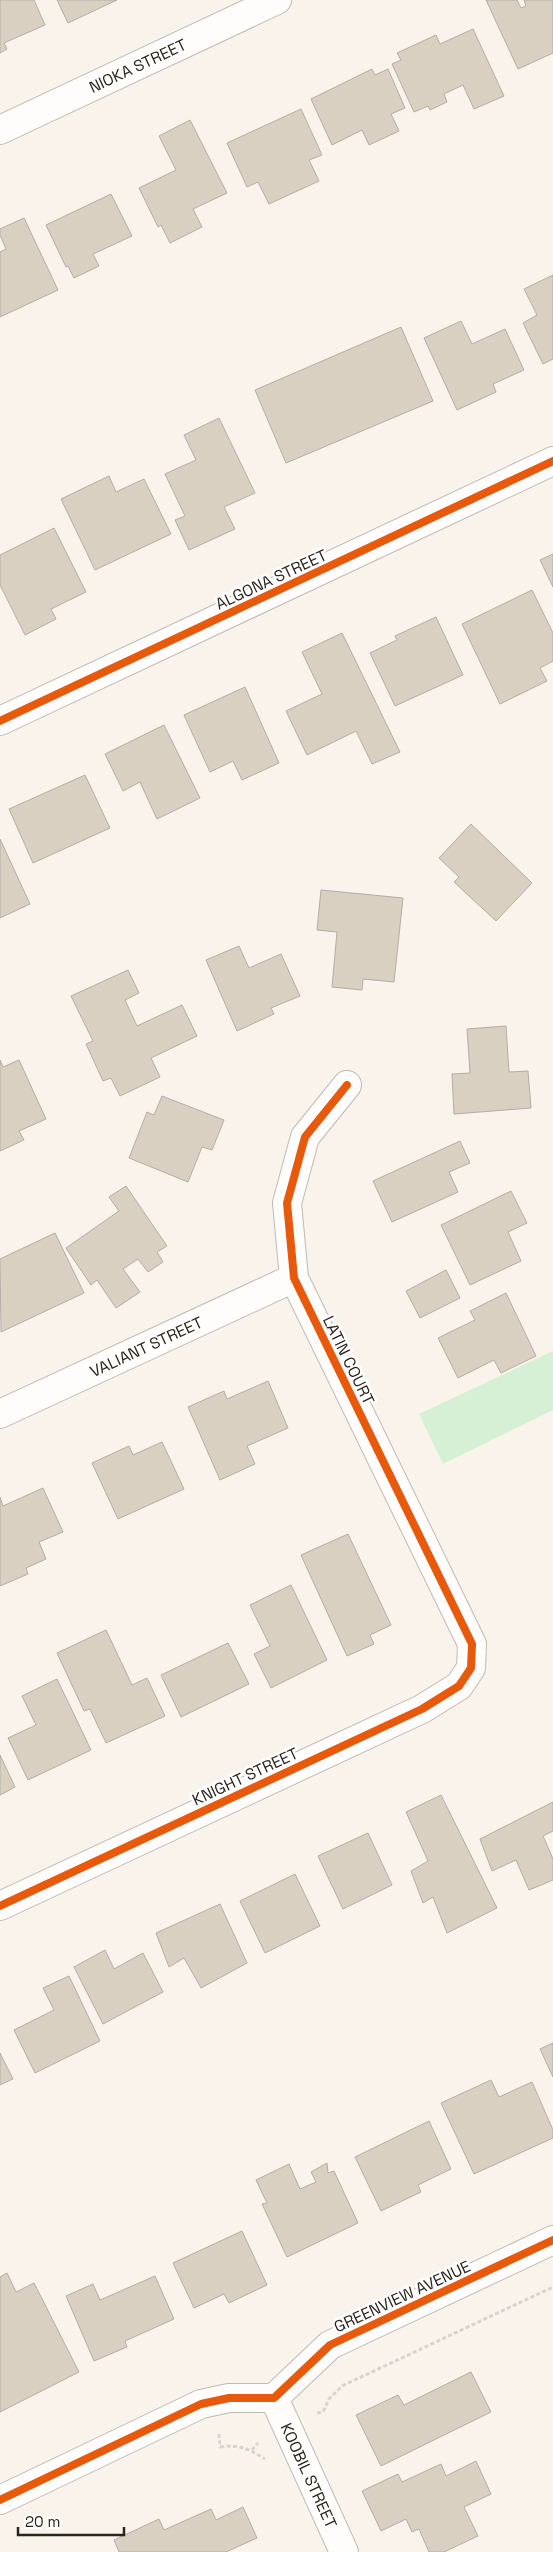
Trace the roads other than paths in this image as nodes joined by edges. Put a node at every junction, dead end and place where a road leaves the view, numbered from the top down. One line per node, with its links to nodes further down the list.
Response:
1 (277, 0): 2 (street, NIOKA STREET)
2 (0, 130)
3 (553, 461): 4 (street, ALGONA STREET)
4 (0, 722)
5 (347, 1084): 6 (street, LATIN COURT)
6 (294, 1278): 7 (street, VALIANT STREET); 8 (street, LATIN COURT)
7 (0, 1414)
8 (472, 1644): 9 (street, KNIGHT STREET)
9 (0, 1906)
10 (553, 2240): 11 (street, GREENVIEW AVENUE)
11 (274, 2398): 12 (street); 13 (street, KOOBIL STREET)
12 (0, 2500)
13 (344, 2552)

